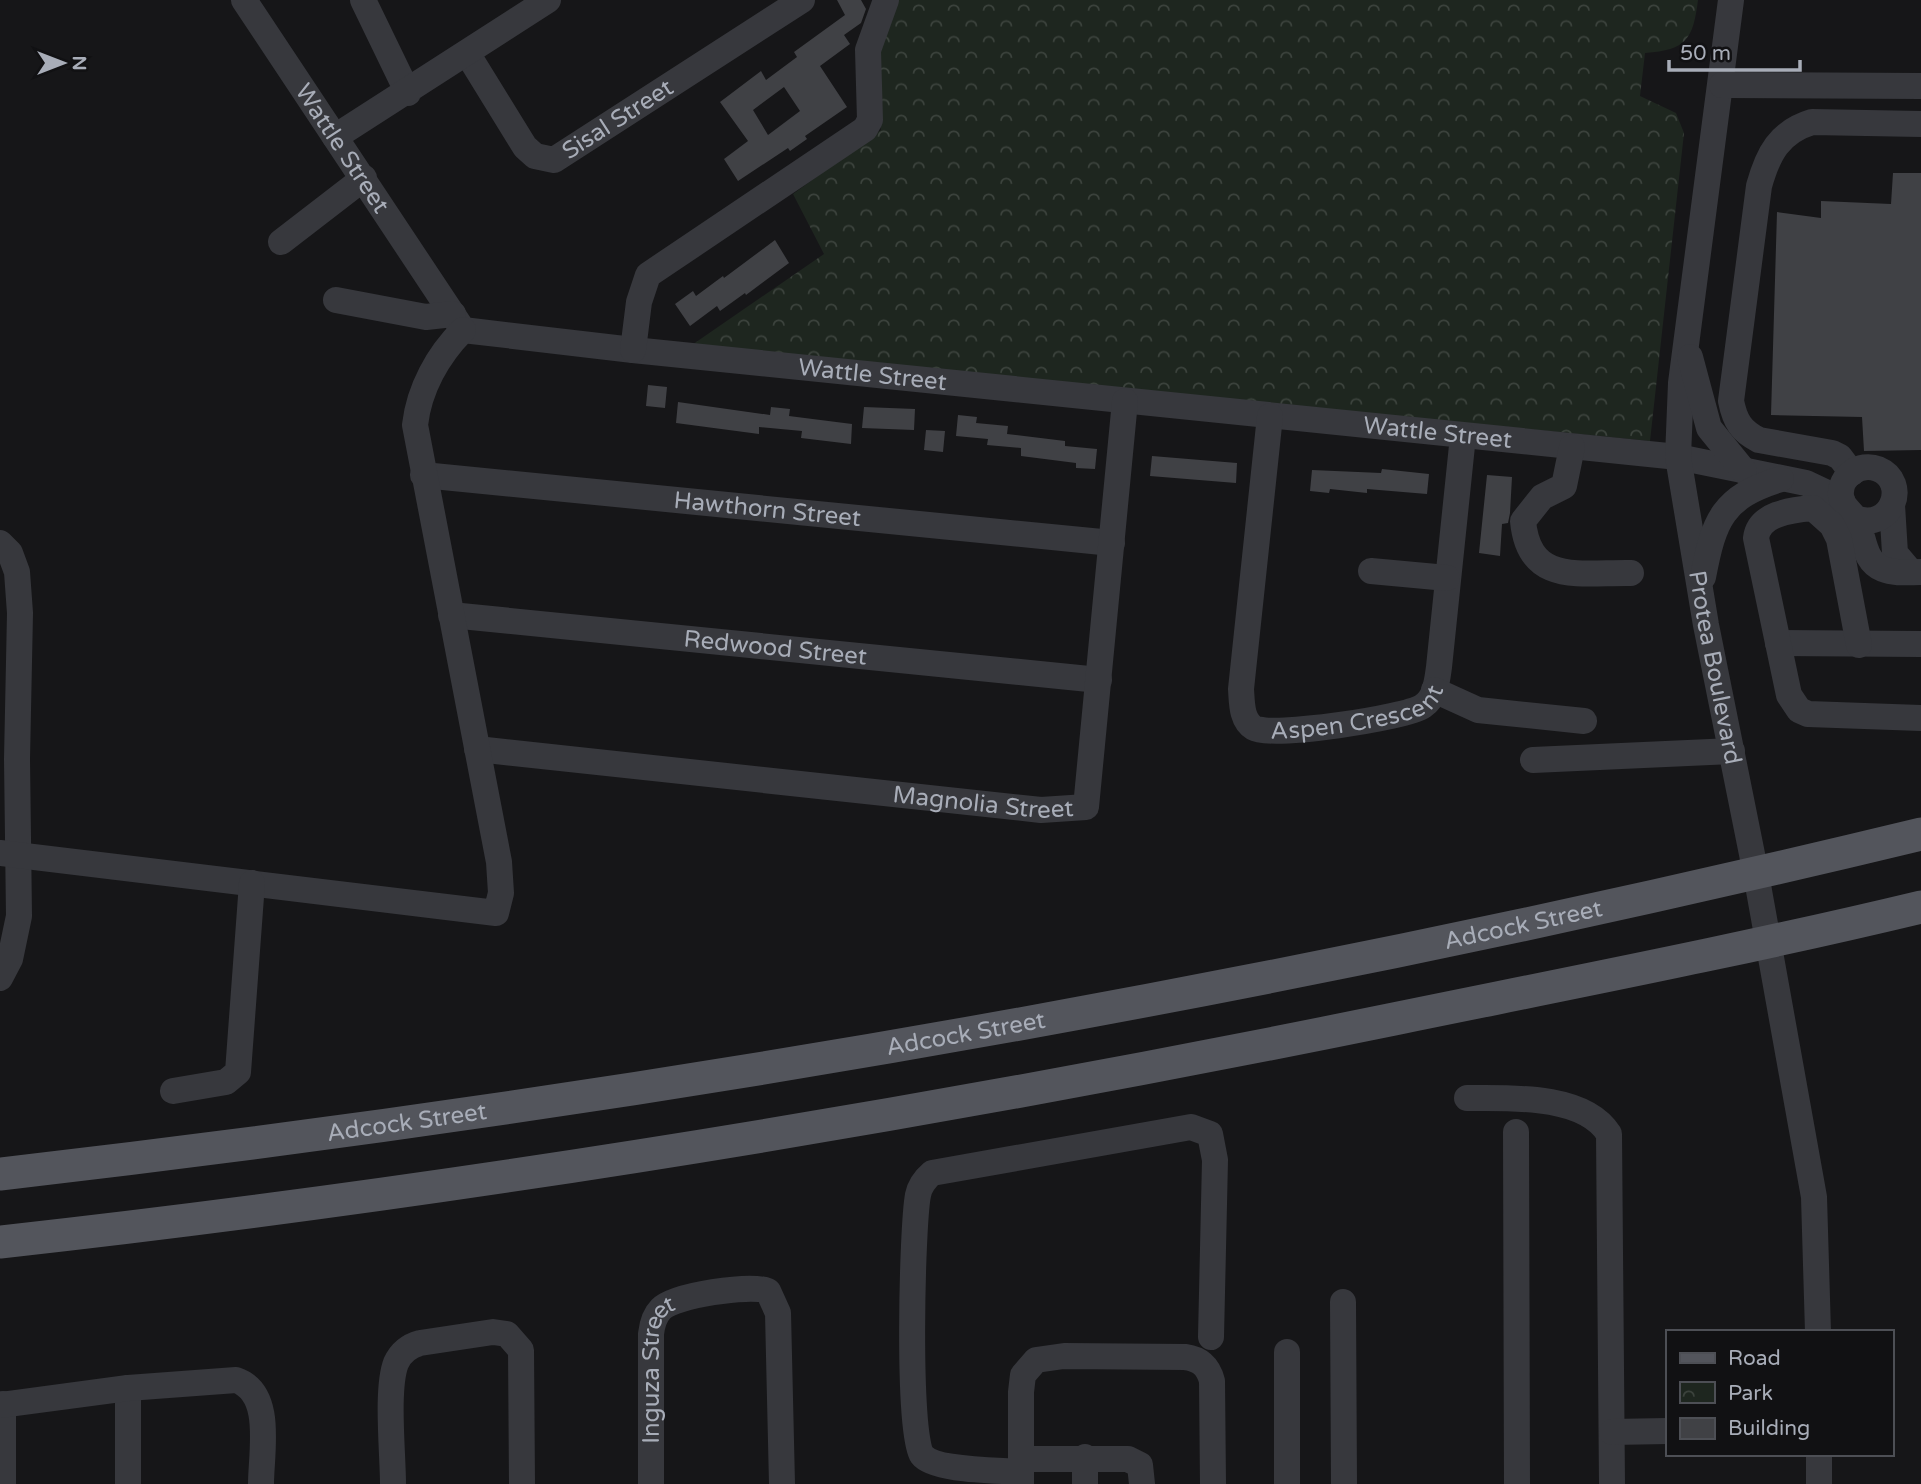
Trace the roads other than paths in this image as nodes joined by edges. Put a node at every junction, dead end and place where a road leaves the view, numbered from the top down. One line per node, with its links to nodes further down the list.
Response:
1 (244, 0): 12 (street, Wattle Street)
2 (363, 0): 10 (street)
3 (548, 0): 7 (street)
4 (802, 0): 7 (street, Sisal Street)
5 (886, 0): 18 (street)
6 (1731, 0): 8 (street, Protea Boulevard)
7 (467, 53): 10 (street)
8 (1722, 85): 9 (street); 17 (street, Protea Boulevard)
9 (1921, 86)
10 (408, 93): 12 (street)
11 (1921, 124): 27 (street)
12 (335, 137): 13 (street, Wattle Street)
13 (364, 178): 14 (street); 16 (street, Wattle Street)
14 (281, 242)
15 (336, 300): 16 (street)
16 (458, 322): 18 (street, Wattle Street); 25 (street)
17 (1686, 341): 23 (street, Protea Boulevard); 24 (street)
18 (633, 350): 19 (street, Wattle Street)
19 (1125, 401): 20 (street, Wattle Street); 30 (street, Magnolia Street)
20 (1270, 416): 21 (street, Wattle Street); 41 (street, Aspen Crescent)
21 (1462, 436): 22 (street, Wattle Street); 34 (street, Aspen Crescent)
22 (1572, 447): 23 (street, Wattle Street); 33 (street)
23 (1678, 457): 24 (street, Wattle Street); 35 (street, Protea Boulevard)
24 (1744, 471): 26 (street, Wattle Street)
25 (423, 475): 30 (street, Hawthorn Street); 36 (street)
26 (1794, 481): 27 (street, Wattle Street); 35 (street)
27 (1848, 492): 28 (street); 28 (street); 32 (street)
28 (1892, 505): 32 (street)
29 (0, 543): 48 (street)
30 (1112, 543): 40 (street, Magnolia Street)
31 (1371, 571): 34 (street)
32 (1916, 572)
33 (1631, 573)
34 (1447, 578): 41 (street, Aspen Crescent)
35 (1700, 591): 45 (street, Protea Boulevard)
36 (452, 615): 40 (street, Redwood Street); 44 (street)
37 (1778, 643): 39 (street); 39 (street); 42 (street)
38 (1921, 644): 39 (street)
39 (1859, 645)
40 (1099, 680): 44 (street, Magnolia Street)
41 (1434, 690): 43 (street)
42 (1921, 718)
43 (1584, 721)
44 (477, 749): 50 (street)
45 (1732, 751): 46 (street); 49 (street, Protea Boulevard)
46 (1533, 760)
47 (1921, 834): 49 (main road, Adcock Street)
48 (8, 853): 50 (street); 53 (street)
49 (1756, 874): 52 (street, Protea Boulevard); 57 (main road, Adcock Street)
50 (252, 883): 54 (street)
51 (1921, 907): 52 (main road)
52 (1769, 944): 58 (main road); 60 (street, Protea Boulevard)
53 (0, 978)
54 (173, 1091)
55 (1466, 1098): 66 (street)
56 (1516, 1132): 82 (street)
57 (0, 1174)
58 (0, 1242)
59 (1343, 1302): 81 (street)
60 (1818, 1330)
61 (1211, 1337): 69 (street)
62 (1287, 1352): 80 (street)
63 (128, 1388): 64 (street); 71 (street); 72 (street)
64 (1, 1404): 70 (street)
65 (1666, 1431): 66 (street)
66 (1612, 1432): 83 (street)
67 (1819, 1456): 84 (street)
68 (1085, 1457): 69 (street); 77 (street); 78 (street)
69 (1021, 1472): 79 (street)
70 (3, 1484)
71 (128, 1484)
72 (261, 1484)
73 (393, 1484): 74 (street)
74 (522, 1484)
75 (651, 1484): 76 (street, Inguza Street)
76 (782, 1484)
77 (1085, 1484)
78 (1142, 1484)
79 (1213, 1484)
80 (1287, 1484)
81 (1344, 1484)
82 (1517, 1484)
83 (1612, 1484)
84 (1819, 1484)

